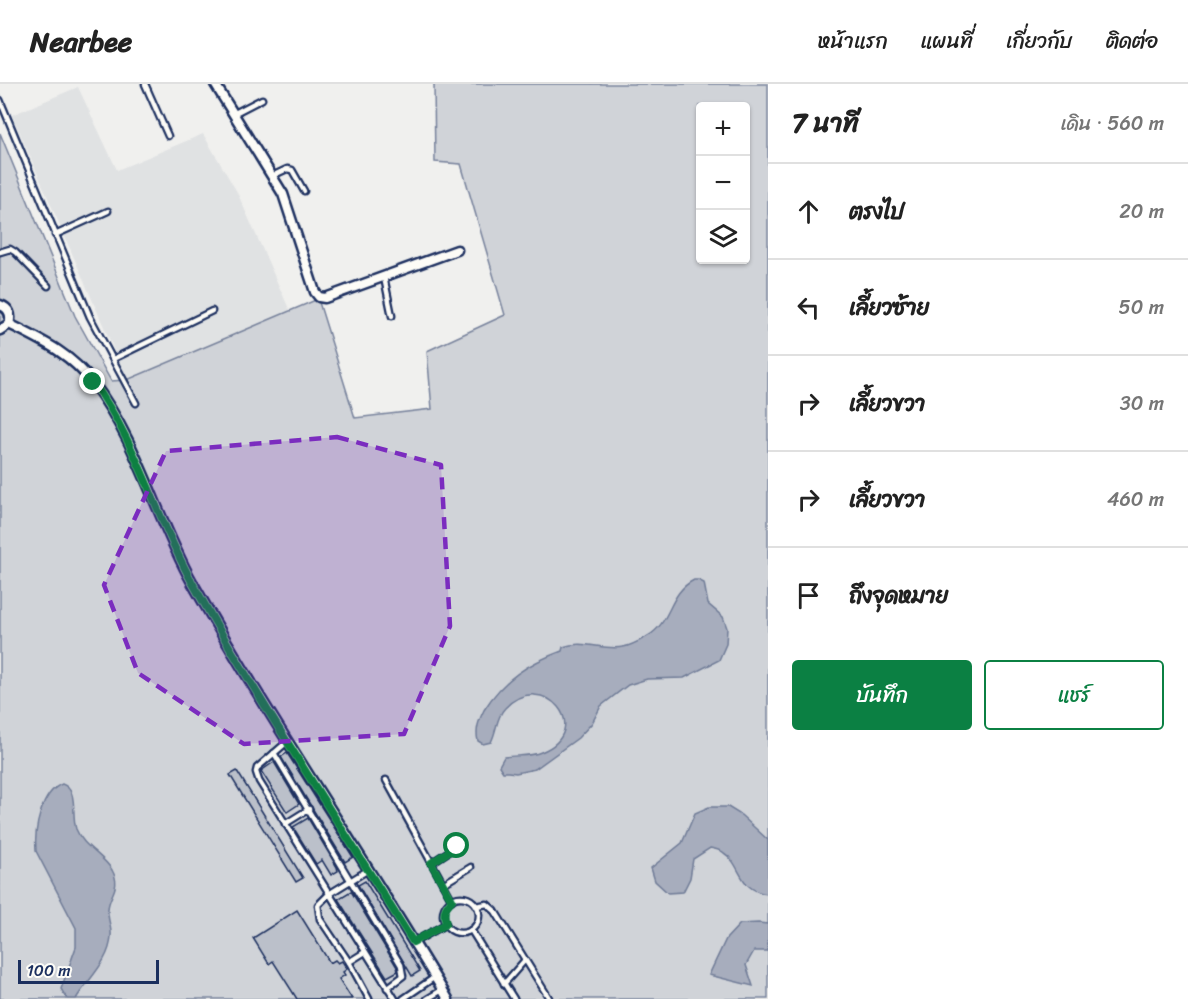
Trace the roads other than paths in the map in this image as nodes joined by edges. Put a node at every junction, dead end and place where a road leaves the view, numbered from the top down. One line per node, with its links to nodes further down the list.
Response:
1 (145, 84): 6 (lane)
2 (215, 84): 5 (street)
3 (262, 99): 5 (lane)
4 (0, 100): 10 (lane)
5 (233, 114): 7 (street)
6 (168, 136)
7 (271, 176): 8 (lane); 13 (street)
8 (304, 191)
9 (108, 211): 10 (lane)
10 (55, 236): 20 (lane)
11 (457, 250): 13 (street)
12 (0, 252): 14 (lane)
13 (384, 277): 17 (lane)
14 (48, 286)
15 (0, 305): 18 (street)
16 (212, 311): 20 (lane)
17 (392, 316)
18 (9, 324): 19 (street); 22 (street)
19 (0, 330)
20 (112, 359): 21 (lane)
21 (136, 403)
22 (287, 742): 23 (lane); 30 (street)
23 (274, 753): 25 (lane); 26 (lane)
24 (386, 780): 28 (lane)
25 (309, 808): 26 (lane); 31 (lane)
26 (285, 824): 33 (lane)
27 (457, 846): 28 (lane)
28 (431, 863): 32 (lane)
29 (471, 867): 32 (lane)
30 (368, 870): 31 (lane); 38 (street)
31 (352, 881): 33 (lane); 44 (lane)
32 (443, 884): 34 (lane)
33 (329, 894): 39 (lane); 41 (lane)
34 (452, 900): 35 (lane); 36 (lane)
35 (477, 906): 37 (lane); 40 (lane)
36 (446, 924): 37 (lane); 38 (lane)
37 (471, 930): 43 (lane)
38 (413, 942): 42 (street)
39 (365, 952): 41 (lane); 44 (lane)
40 (525, 960): 43 (lane); 46 (lane)
41 (349, 962): 47 (lane)
42 (435, 977): 45 (street); 49 (lane)
43 (504, 984): 52 (lane)
44 (387, 988): 48 (lane)
45 (442, 990): 50 (lane); 51 (street)
46 (549, 998)
47 (369, 999)
48 (395, 999)
49 (403, 999)
50 (427, 999)
51 (448, 999)
52 (514, 999)

